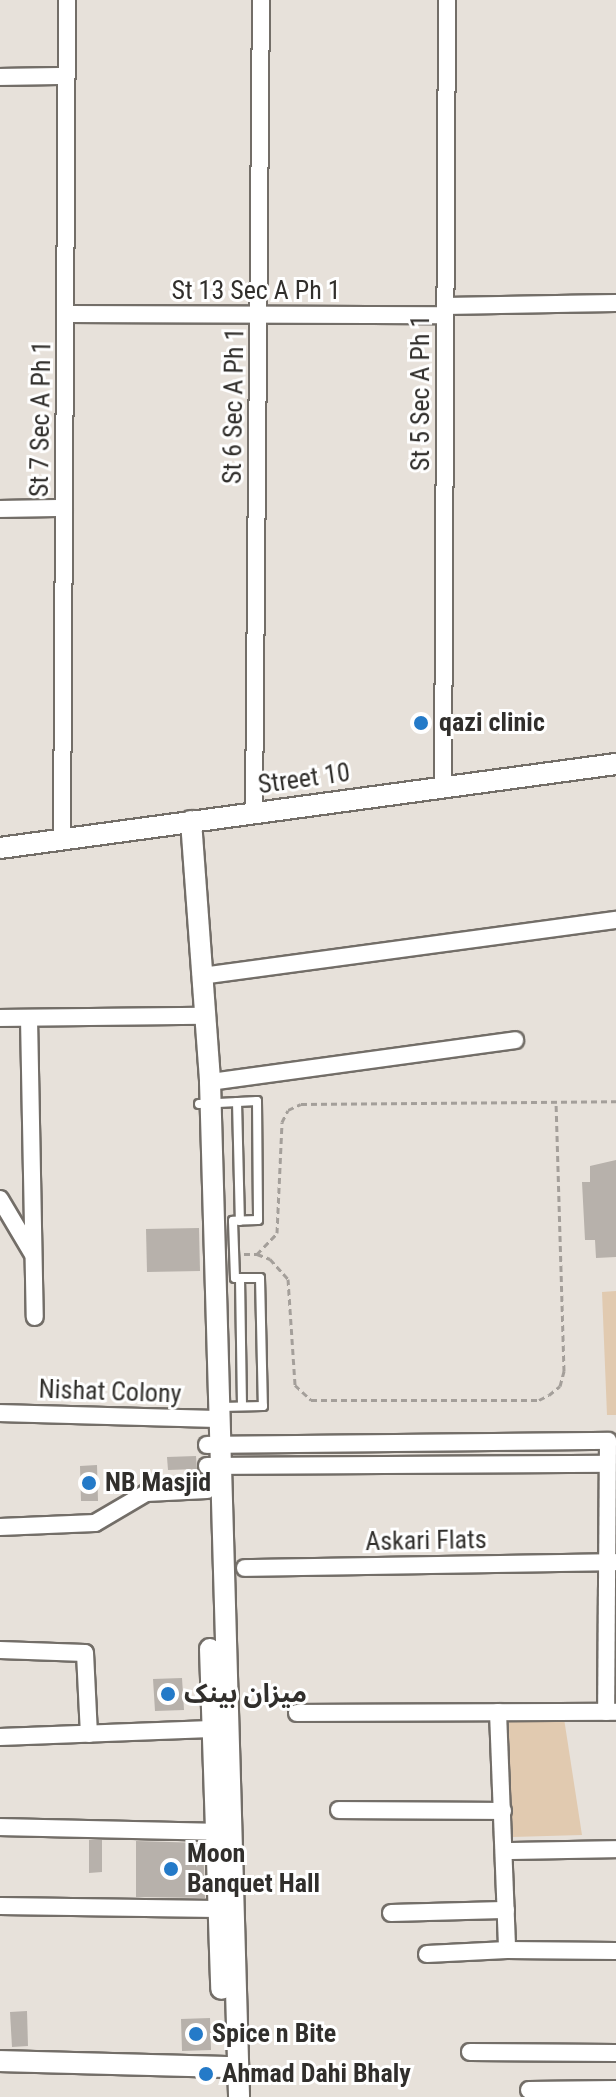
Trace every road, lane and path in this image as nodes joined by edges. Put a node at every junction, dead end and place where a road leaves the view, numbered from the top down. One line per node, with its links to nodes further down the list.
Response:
1 (67, 0): 4 (street, St 7 Sec A Ph 1)
2 (261, 0): 9 (street, St 6 Sec A Ph 1)
3 (447, 0): 7 (street, St 5 Sec A Ph 1)
4 (66, 76): 5 (street); 8 (street, St 7 Sec A Ph 1)
5 (0, 77)
6 (616, 303): 7 (street, St 13 Sec A Ph 1)
7 (445, 310): 9 (street, St 13 Sec A Ph 1); 13 (street, St 5 Sec A Ph 1)
8 (67, 314): 9 (street, St 13 Sec A Ph 1); 10 (street, St 7 Sec A Ph 1)
9 (259, 315): 14 (street, St 6 Sec A Ph 1)
10 (64, 508): 11 (street); 16 (street, St 7 Sec A Ph 1)
11 (0, 509)
12 (616, 764): 13 (street, Street 10)
13 (443, 787): 14 (street, Street 10)
14 (254, 812): 15 (street, Street 10)
15 (191, 821): 16 (street, Street 10); 19 (street)
16 (62, 839): 17 (street, Street 10)
17 (0, 848)
18 (616, 920): 19 (street)
19 (201, 976): 20 (street); 24 (street)
20 (196, 1016): 22 (street); 28 (street)
21 (0, 1018): 22 (street)
22 (29, 1018): 33 (street)
23 (515, 1040): 24 (street)
24 (210, 1082): 28 (street)
25 (616, 1101): 27 (path)
26 (237, 1102): 28 (lane); 30 (lane); 30 (lane)
27 (556, 1102): 32 (path); 32 (path)
28 (205, 1104): 31 (street)
29 (0, 1199): 33 (street)
30 (240, 1221): 31 (lane)
31 (217, 1254): 32 (path); 34 (lane); 38 (street)
32 (257, 1254)
33 (33, 1255): 35 (street)
34 (240, 1278): 36 (lane); 36 (lane)
35 (35, 1317)
36 (242, 1406): 38 (lane)
37 (0, 1413): 38 (street, Nishat Colony)
38 (214, 1415): 40 (street)
39 (417, 1443): 40 (street); 41 (street); 42 (street)
40 (212, 1445): 43 (street)
41 (607, 1464): 42 (street); 46 (street)
42 (418, 1465): 43 (street)
43 (212, 1466): 44 (street); 71 (street)
44 (207, 1490): 45 (street); 52 (street)
45 (0, 1527)
46 (612, 1562): 47 (street, Askari Flats); 50 (street)
47 (245, 1568)
48 (0, 1650): 53 (street)
49 (498, 1712): 50 (street); 51 (street); 56 (street)
50 (611, 1712)
51 (297, 1713)
52 (211, 1729): 53 (street); 58 (street)
53 (89, 1734): 54 (street)
54 (0, 1737)
55 (339, 1810): 56 (street)
56 (503, 1811): 60 (street)
57 (0, 1827): 58 (street)
58 (215, 1832): 62 (street)
59 (616, 1849): 60 (street)
60 (505, 1851): 63 (street)
61 (0, 1906): 62 (street)
62 (217, 1909): 71 (street)
63 (506, 1910): 64 (street); 65 (street)
64 (391, 1913)
65 (507, 1950): 66 (street); 67 (street)
66 (616, 1951)
67 (427, 1954)
68 (470, 2052): 69 (street)
69 (616, 2053)
70 (0, 2061): 71 (street)
71 (230, 2067): 74 (street); 75 (street)
72 (616, 2089): 73 (street)
73 (529, 2090)
74 (227, 2097)
75 (239, 2097)

